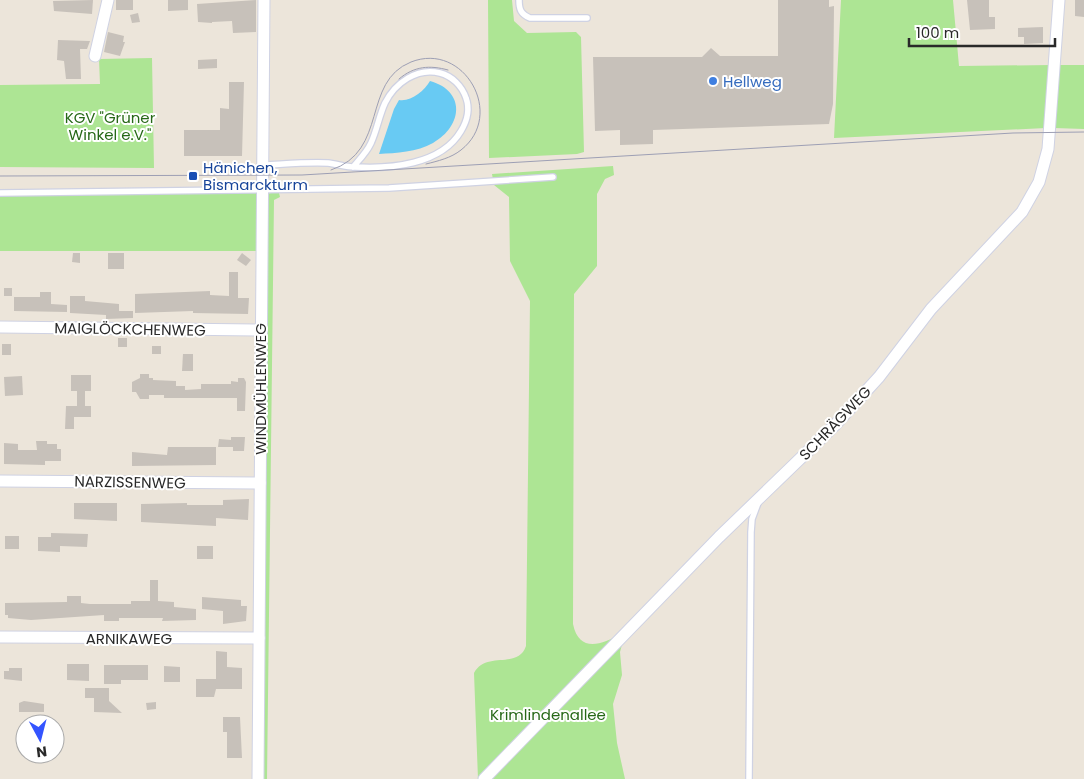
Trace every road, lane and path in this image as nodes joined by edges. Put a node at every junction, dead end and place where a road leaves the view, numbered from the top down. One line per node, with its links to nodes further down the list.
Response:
1 (108, 0): 6 (street)
2 (264, 0): 7 (street, WINDMÜHLENWEG)
3 (519, 0): 5 (lane)
4 (1059, 0): 16 (street, SCHRÄGWEG)
5 (587, 18)
6 (95, 56)
7 (264, 165): 8 (lane); 10 (street, WINDMÜHLENWEG)
8 (353, 167): 8 (lane)
9 (553, 177): 10 (lane)
10 (263, 189): 11 (lane); 13 (street, WINDMÜHLENWEG)
11 (0, 193)
12 (0, 327): 13 (street, MAIGLÖCKCHENWEG)
13 (261, 330): 15 (street, WINDMÜHLENWEG)
14 (0, 481): 15 (street, NARZISSENWEG)
15 (260, 483): 18 (street, WINDMÜHLENWEG)
16 (759, 499): 20 (street, SCHRÄGWEG); 21 (lane)
17 (0, 637): 18 (street, ARNIKAWEG)
18 (259, 638): 19 (street, WINDMÜHLENWEG)
19 (258, 779)
20 (484, 779)
21 (749, 779)

